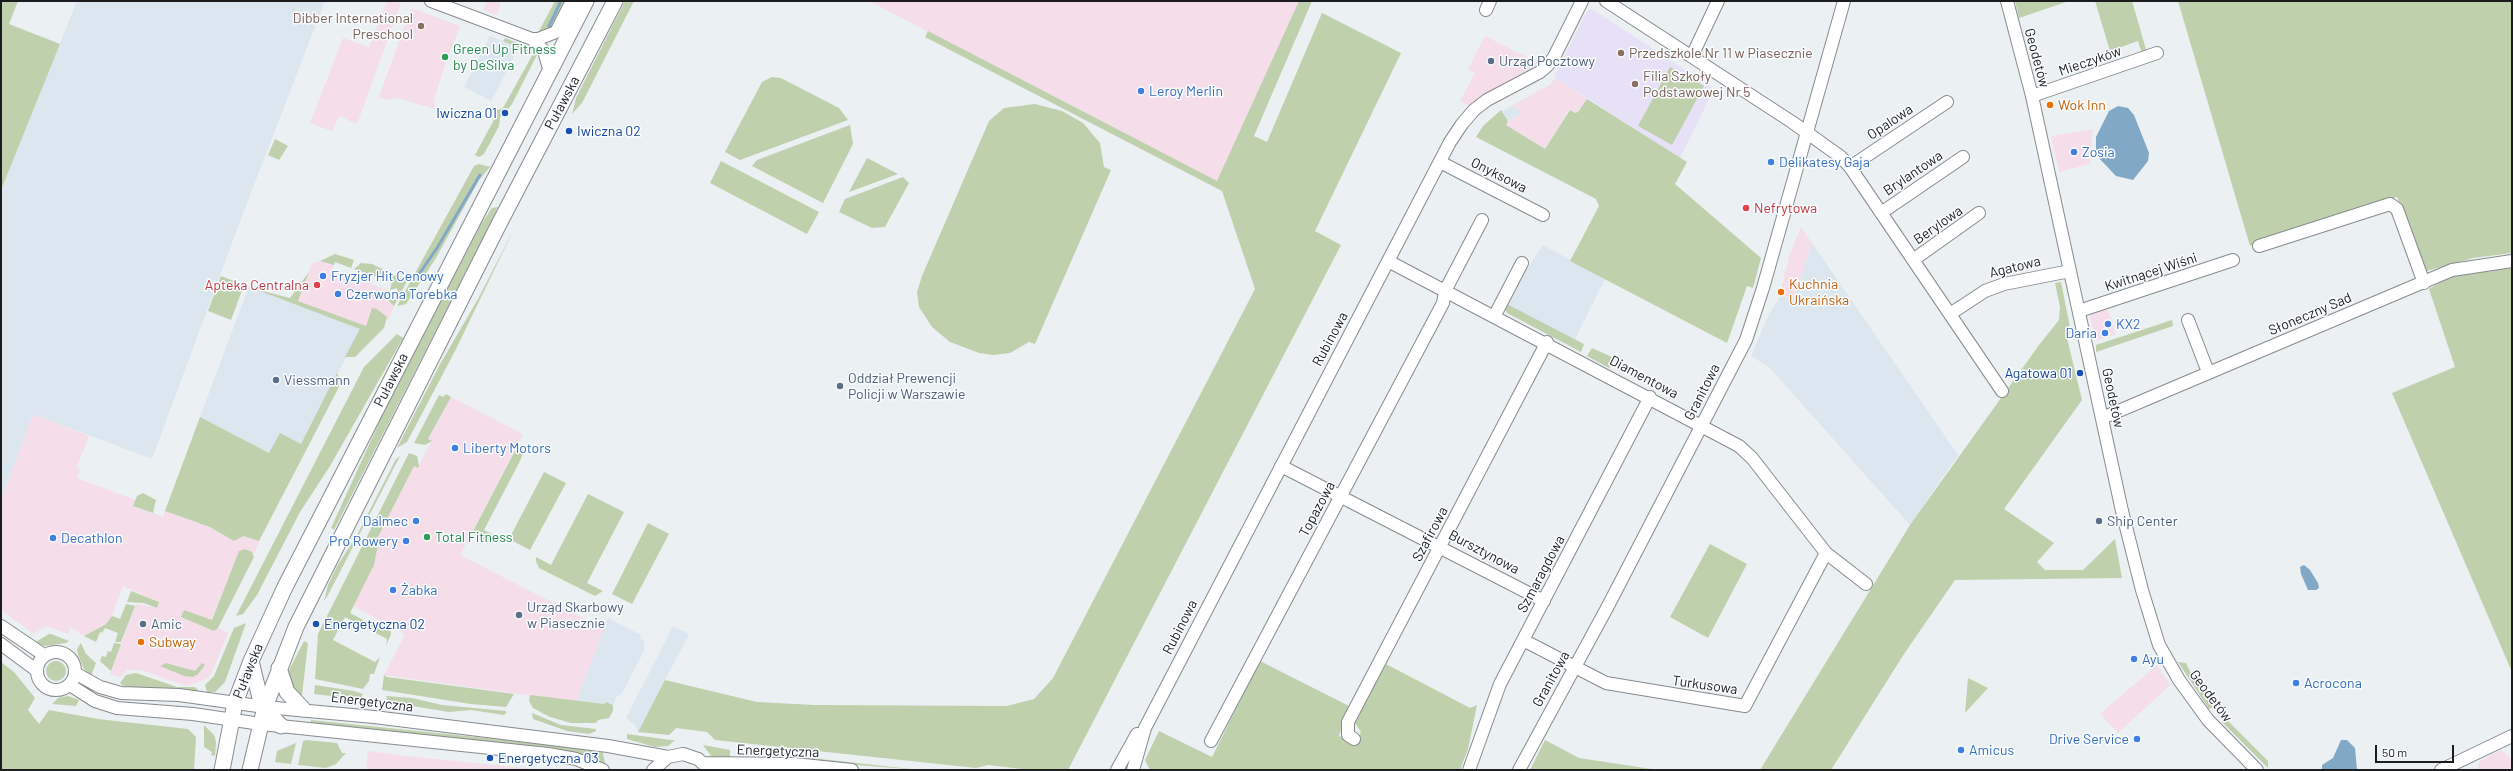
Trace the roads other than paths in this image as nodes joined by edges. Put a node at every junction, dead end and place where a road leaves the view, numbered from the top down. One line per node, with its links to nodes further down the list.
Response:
1 (431, 1): 10 (street)
2 (572, 1): 10 (street)
3 (586, 1): 13 (main road, Puławska)
4 (615, 1): 55 (main road, Puławska)
5 (1582, 1): 18 (street, Rubinowa)
6 (1606, 1): 12 (street)
7 (1718, 1): 12 (street)
8 (1844, 1): 16 (street, Granitowa)
9 (2006, 1): 14 (street, Geodetów)
10 (532, 39): 13 (street)
11 (2157, 53): 14 (street, Mieczyków)
12 (1692, 56): 16 (street)
13 (550, 72): 53 (main road, Puławska)
14 (2032, 96): 30 (street, Geodetów)
15 (1947, 102): 19 (street, Opalowa)
16 (1808, 134): 19 (street); 42 (street, Granitowa)
17 (1963, 157): 20 (street, Brylantowa)
18 (1440, 162): 22 (street, Onyksowa); 27 (street, Rubinowa)
19 (1850, 167): 20 (street)
20 (1881, 213): 25 (street)
21 (1979, 213): 25 (street, Berylowa)
22 (1543, 215)
23 (1482, 220): 32 (street, Topazowa)
24 (2259, 246): 31 (street)
25 (1913, 260): 34 (street)
26 (2233, 260): 33 (street, Kwitnącej Wiśni)
27 (1388, 261): 32 (street, Diamentowa); 43 (street, Rubinowa)
28 (2512, 262): 31 (street, Słoneczny Sad)
29 (1522, 263): 35 (street)
30 (2070, 271): 33 (street, Geodetów); 34 (street, Agatowa)
31 (2424, 283): 38 (street, Słoneczny Sad)
32 (1445, 291): 35 (street, Diamentowa); 44 (street, Topazowa)
33 (2079, 311): 41 (street, Geodetów)
34 (1950, 314): 39 (street)
35 (1495, 315): 37 (street, Diamentowa)
36 (2188, 320): 38 (street)
37 (1546, 342): 40 (street, Diamentowa); 45 (street, Szafirowa)
38 (2208, 372): 41 (street, Słoneczny Sad)
39 (2002, 391)
40 (1650, 397): 42 (street, Diamentowa); 48 (street, Szmaragdowa)
41 (2102, 418): 80 (street, Geodetów)
42 (1703, 424): 46 (street, Diamentowa); 54 (street, Granitowa)
43 (1281, 466): 44 (street, Bursztynowa); 65 (street, Rubinowa)
44 (1341, 496): 45 (street, Bursztynowa); 68 (street, Topazowa)
45 (1440, 546): 48 (street, Bursztynowa); 66 (street, Szafirowa)
46 (1826, 553): 47 (street, Diamentowa); 54 (street, Turkusowa)
47 (1866, 584)
48 (1544, 601): 50 (street, Szmaragdowa)
49 (1, 626): 52 (street)
50 (1523, 640): 54 (street, Turkusowa); 78 (street, Szmaragdowa)
51 (1, 644): 56 (street)
52 (44, 656): 56 (street); 57 (street)
53 (251, 661): 59 (main road, Puławska); 60 (main road)
54 (1574, 667): 79 (street, Granitowa)
55 (279, 668): 60 (main road, Puławska); 61 (main road)
56 (36, 670): 58 (street)
57 (75, 673): 58 (street); 59 (street, Energetyczna)
58 (70, 685): 62 (street)
59 (235, 703): 60 (street, Energetyczna); 62 (main road, Puławska)
60 (265, 707): 61 (street, Energetyczna); 63 (main road, Puławska); 64 (main road)
61 (303, 709): 69 (street, Energetyczna)
62 (231, 719): 63 (street); 71 (main road, Puławska)
63 (261, 724): 64 (street); 72 (main road, Puławska)
64 (282, 726): 73 (street)
65 (1145, 728): 76 (street, Rubinowa); 77 (street, Rubinowa)
66 (1354, 739)
67 (2511, 740): 81 (street)
68 (1210, 741)
69 (668, 757): 70 (street, Energetyczna); 74 (street)
70 (706, 767): 75 (street, Energetyczna)
71 (222, 770)
72 (250, 770)
73 (603, 770)
74 (653, 770)
75 (852, 770)
76 (1116, 770)
77 (1133, 770)
78 (1469, 770)
79 (1519, 770)
80 (2257, 770)
81 (2441, 770)

